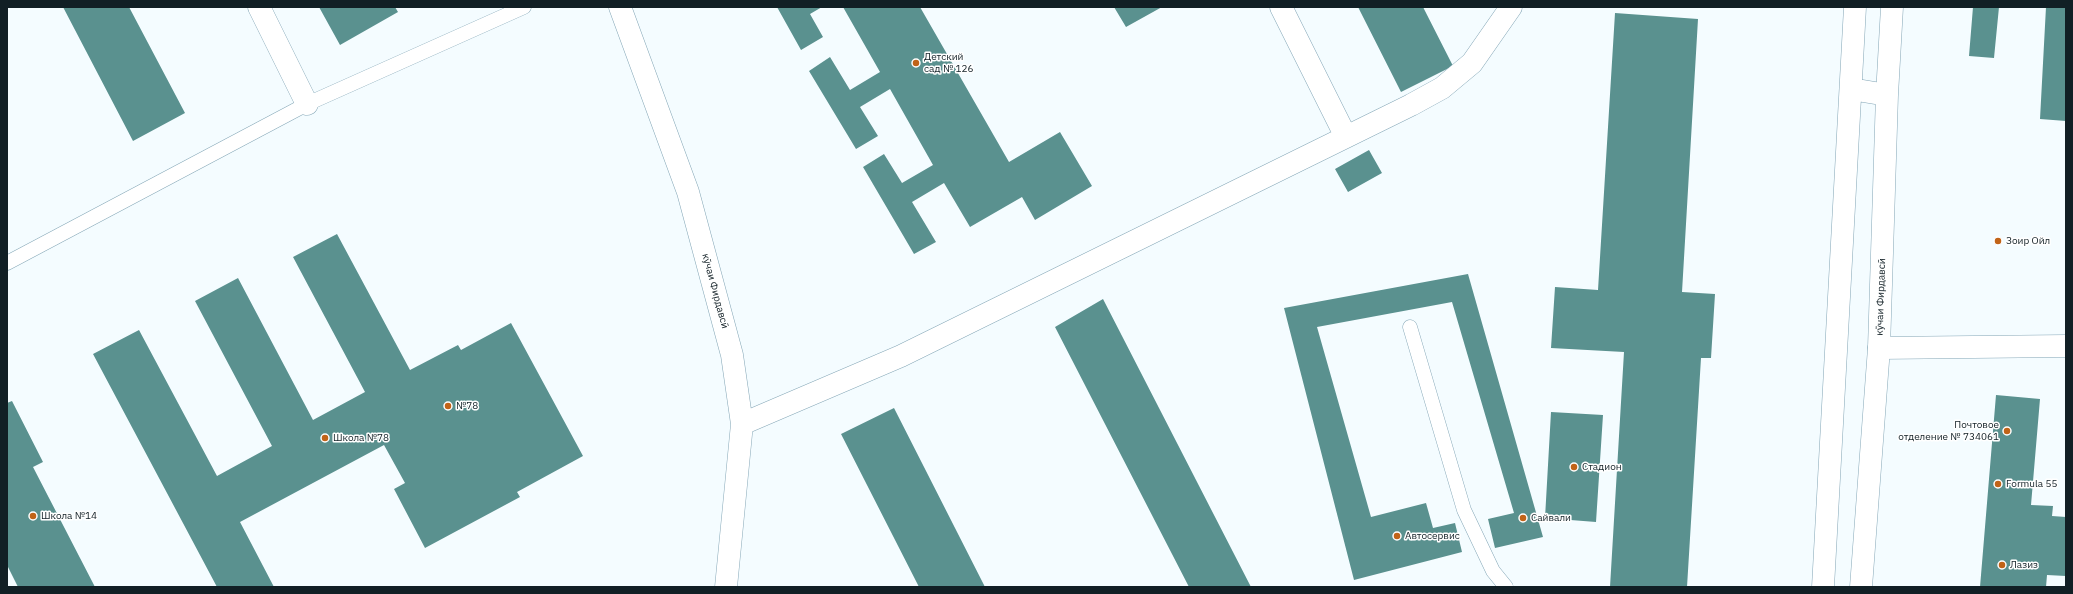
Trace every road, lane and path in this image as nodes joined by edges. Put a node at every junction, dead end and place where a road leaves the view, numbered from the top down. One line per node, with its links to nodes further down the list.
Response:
1 (259, 7): 10 (street)
2 (524, 7): 10 (lane)
3 (620, 7): 16 (street, кӯчаи Фирдавсӣ)
4 (1281, 7): 11 (street)
5 (1512, 7): 11 (street)
6 (1855, 7): 8 (street)
7 (1892, 7): 9 (street, кӯчаи Фирдавсӣ)
8 (1851, 89): 9 (street); 19 (street)
9 (1887, 95): 15 (street, кӯчаи Фирдавсӣ)
10 (307, 104): 12 (lane)
11 (1346, 137): 16 (street)
12 (7, 263)
13 (1410, 327): 18 (lane)
14 (2066, 346): 15 (street)
15 (1879, 348): 20 (street, кӯчаи Фирдавсӣ)
16 (742, 424): 17 (street, кӯчаи Фирдавсӣ)
17 (726, 587)
18 (1506, 587)
19 (1823, 587)
20 (1861, 587)

